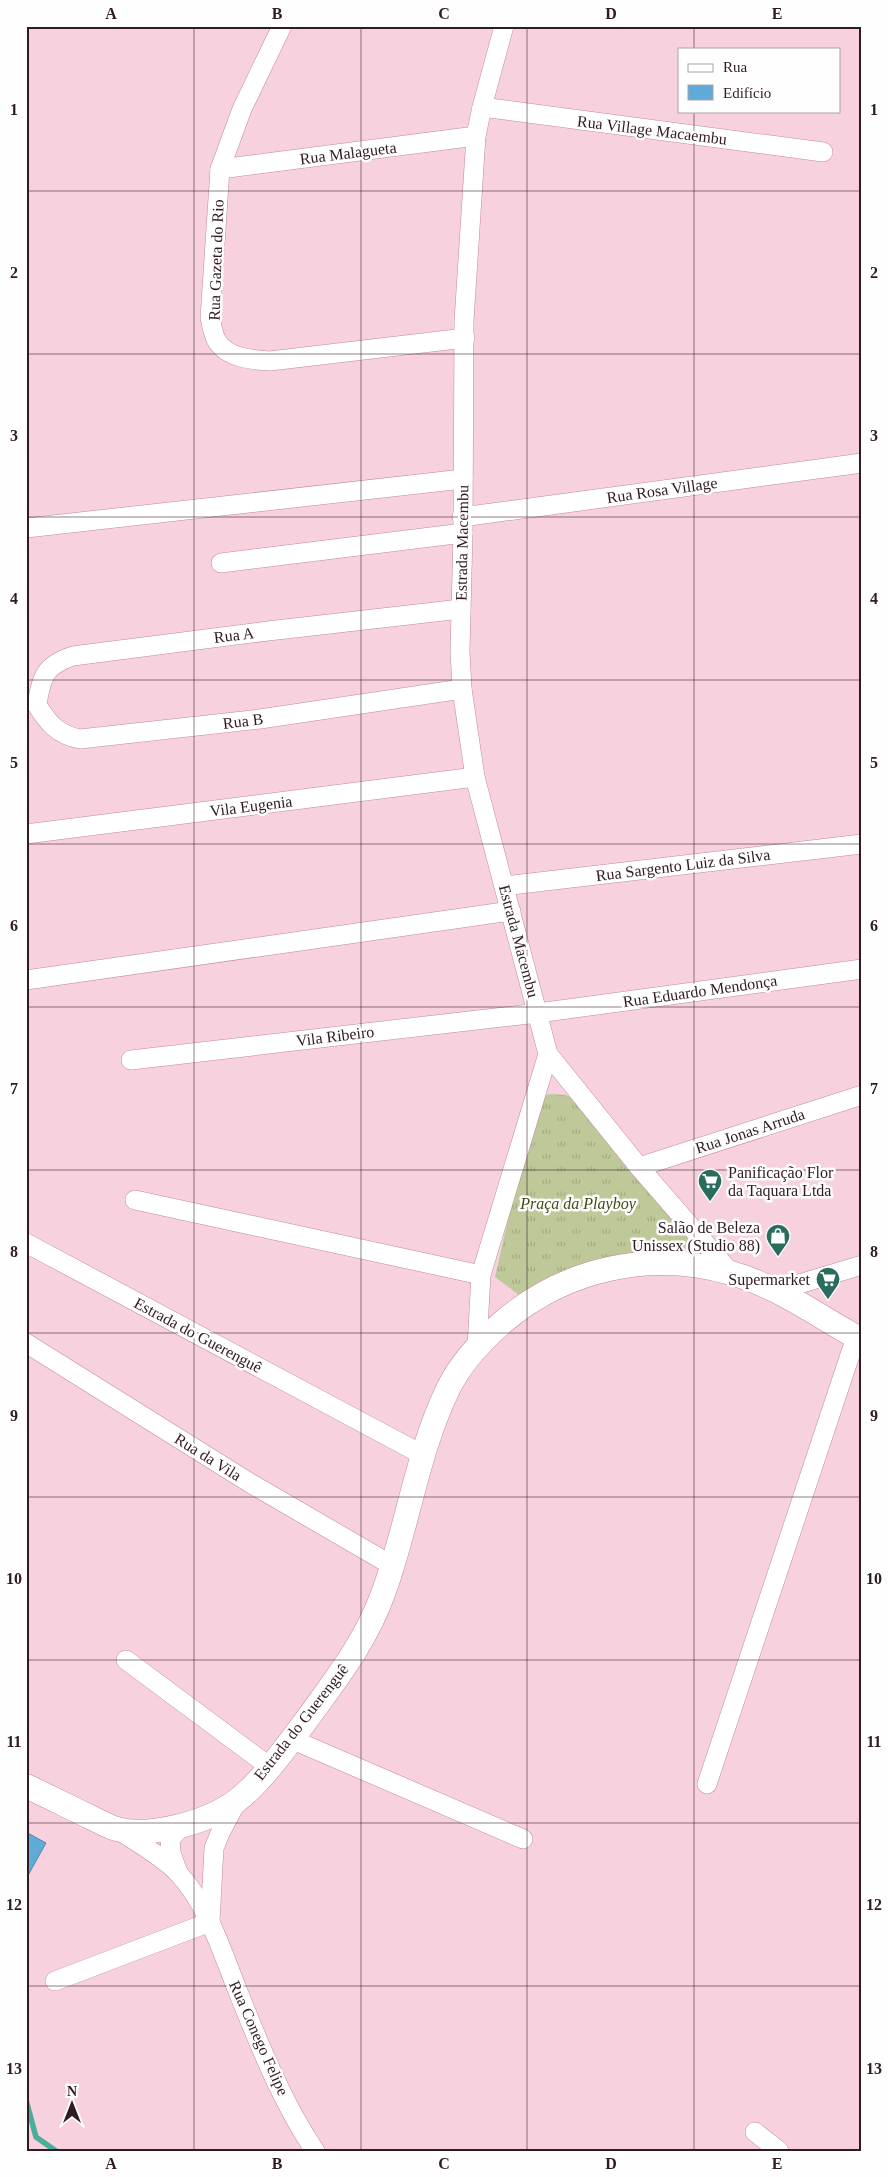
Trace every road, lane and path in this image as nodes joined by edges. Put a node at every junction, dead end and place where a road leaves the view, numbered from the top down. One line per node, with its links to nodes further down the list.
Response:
1 (282, 26): 6 (street, Rua Gazeta do Rio)
2 (504, 26): 3 (street, Estrada Macembu)
3 (482, 107): 4 (street, Estrada Macembu); 5 (street, Rua Village Macaembu)
4 (476, 136): 6 (street, Rua Malagueta); 7 (street, Estrada Macembu)
5 (823, 152)
6 (220, 169): 7 (street, Rua Gazeta do Rio)
7 (465, 338): 9 (street, Estrada Macembu)
8 (862, 463): 10 (street, Rua Rosa Village)
9 (463, 479): 10 (street, Estrada Macembu); 11 (street)
10 (463, 525): 12 (street, Rua Rosa Village); 13 (street, Estrada Macembu)
11 (26, 528)
12 (221, 563)
13 (461, 609): 14 (street, Estrada Macembu); 15 (street, Rua A)
14 (462, 689): 15 (street, Rua B); 16 (street, Estrada Macembu)
15 (32, 705)
16 (475, 777): 17 (street, Vila Eugenia); 19 (street, Estrada Macembu)
17 (26, 834)
18 (862, 844): 19 (street, Rua Sargento Luiz da Silva)
19 (504, 886): 20 (street, Estrada Macembu)
20 (511, 911): 22 (street); 23 (street, Estrada Macembu)
21 (862, 968): 23 (street, Rua Eduardo Mendonça)
22 (26, 980)
23 (538, 1013): 24 (street, Estrada Macembu); 25 (street, Vila Ribeiro)
24 (548, 1054): 27 (street, Estrada Macembu); 32 (street)
25 (131, 1060)
26 (862, 1095): 27 (street, Rua Jonas Arruda)
27 (639, 1167): 31 (street, Estrada Macembu)
28 (135, 1200): 32 (street)
29 (26, 1243): 37 (street, Estrada do Guerenguê)
30 (862, 1265): 33 (street)
31 (730, 1272): 33 (main road, Estrada do Guerenguê); 36 (main road, Estrada do Guerenguê)
32 (481, 1275): 36 (street)
33 (776, 1291): 34 (main road, Estrada do Guerenguê)
34 (859, 1339): 42 (street)
35 (26, 1343): 38 (street, Rua da Vila)
36 (477, 1346): 37 (main road, Estrada do Guerenguê)
37 (423, 1455): 38 (main road, Estrada do Guerenguê)
38 (393, 1566): 40 (main road, Estrada do Guerenguê)
39 (126, 1660): 41 (street)
40 (292, 1740): 41 (main road, Estrada do Guerenguê); 47 (street)
41 (270, 1767): 44 (main road, Estrada do Guerenguê)
42 (707, 1784)
43 (26, 1786): 46 (main road, Estrada do Guerenguê)
44 (237, 1801): 45 (main road, Estrada do Guerenguê); 48 (street, Rua Conego Felipe)
45 (185, 1824): 46 (main road, Estrada do Guerenguê); 48 (street); 49 (street)
46 (117, 1829): 49 (street, Rua Conego Felipe)
47 (523, 1839)
48 (214, 1848): 50 (street, Rua Conego Felipe)
49 (178, 1873): 50 (street, Rua Conego Felipe)
50 (210, 1922): 51 (street); 53 (street, Rua Conego Felipe)
51 (55, 1981)
52 (755, 2132): 54 (street)
53 (315, 2151)
54 (779, 2151)

